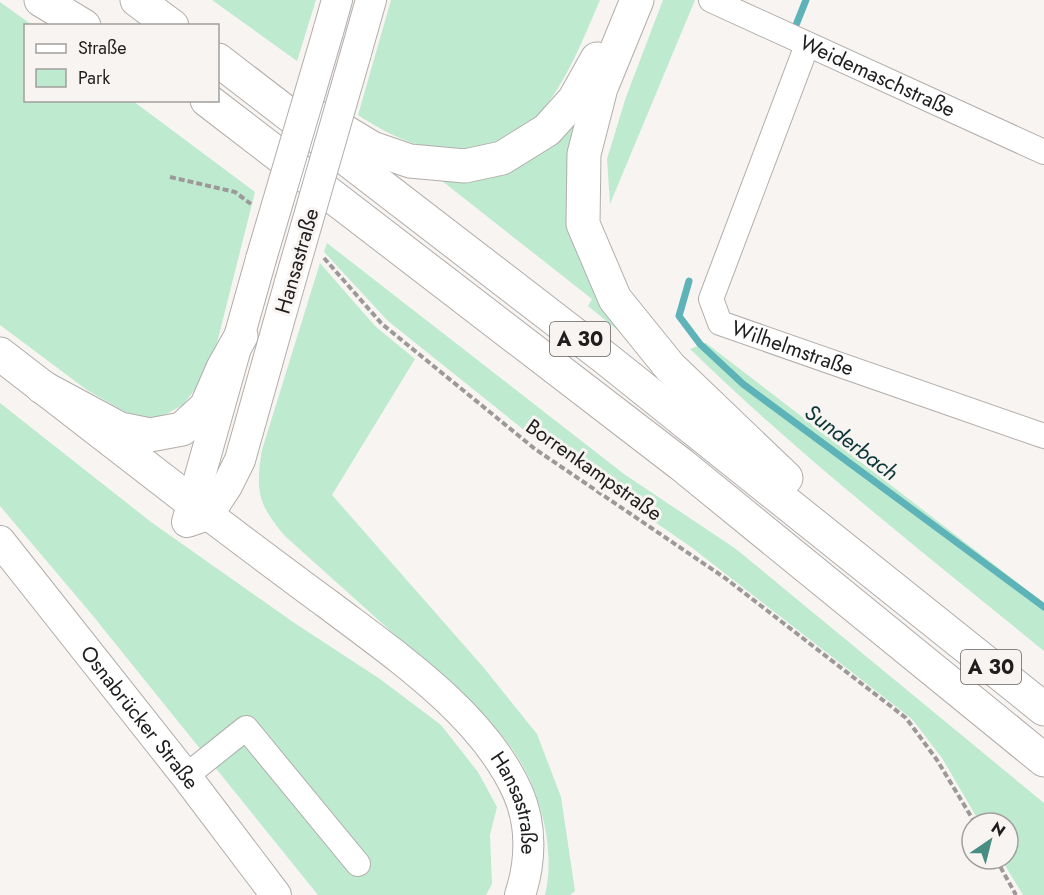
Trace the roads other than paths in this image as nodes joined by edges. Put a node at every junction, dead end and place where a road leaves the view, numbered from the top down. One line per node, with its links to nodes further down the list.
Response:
1 (41, 0): 9 (highway)
2 (72, 0): 10 (highway)
3 (137, 0): 11 (highway)
4 (337, 0): 17 (main road, Hansastraße, bridge)
5 (371, 0): 22 (main road, Hansastraße, bridge)
6 (623, 0): 13 (highway)
7 (637, 0): 24 (highway)
8 (711, 0): 12 (street, Weidemaschstraße)
9 (81, 24)
10 (103, 24)
11 (169, 24)
12 (807, 45): 16 (street, Weidemaschstraße); 21 (street, Wilhelmstraße)
13 (219, 56)
14 (219, 61): 24 (highway, A 30)
15 (210, 102): 26 (highway, A 30)
16 (1044, 152)
17 (241, 336): 20 (highway); 22 (main road, Hansastraße)
18 (0, 354): 20 (highway)
19 (0, 375): 22 (highway)
20 (42, 387): 22 (highway)
21 (1044, 436)
22 (196, 514): 30 (main road, Hansastraße)
23 (0, 541): 27 (main road, Osnabrücker Straße)
24 (939, 624): 25 (highway, A 30)
25 (1044, 709)
26 (1044, 760)
27 (186, 776): 28 (street); 29 (main road, Osnabrücker Straße)
28 (358, 864)
29 (276, 895)
30 (520, 895)

